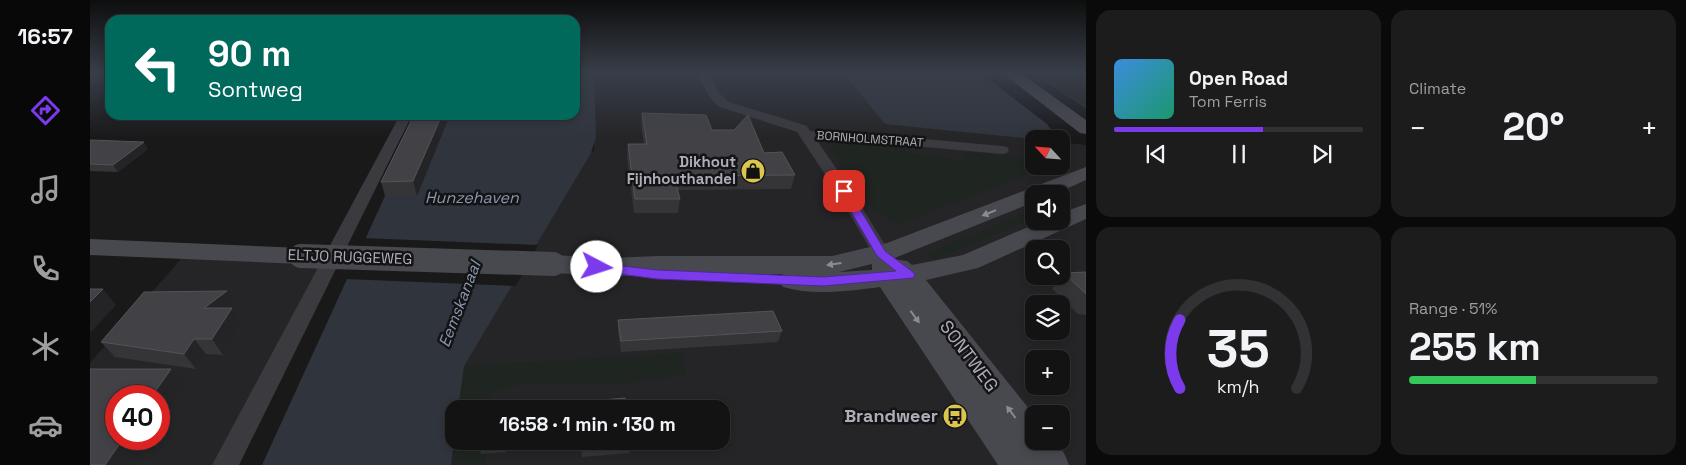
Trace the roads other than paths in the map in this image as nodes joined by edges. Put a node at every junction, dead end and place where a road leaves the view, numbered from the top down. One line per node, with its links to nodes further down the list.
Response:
1 (714, 94): 7 (street, BORNHOLMSTRAAT)
2 (1038, 94): 6 (street)
3 (1051, 94): 4 (street)
4 (1086, 114)
5 (403, 120): 15 (street)
6 (1086, 129)
7 (807, 135): 8 (street, BORNHOLMSTRAAT); 14 (street, SONTWEG)
8 (1002, 150)
9 (1086, 174): 10 (street)
10 (1058, 185)
11 (1025, 199): 14 (street, one-way to 14)
12 (1086, 211): 14 (street)
13 (90, 247): 14 (street, ELTJO RUGGEWEG, bridge)
14 (892, 269): 16 (street, SONTWEG, one-way to 16); 17 (street, SONTWEG, one-way to 14)
15 (225, 465)
16 (1019, 465)
17 (1051, 465)

